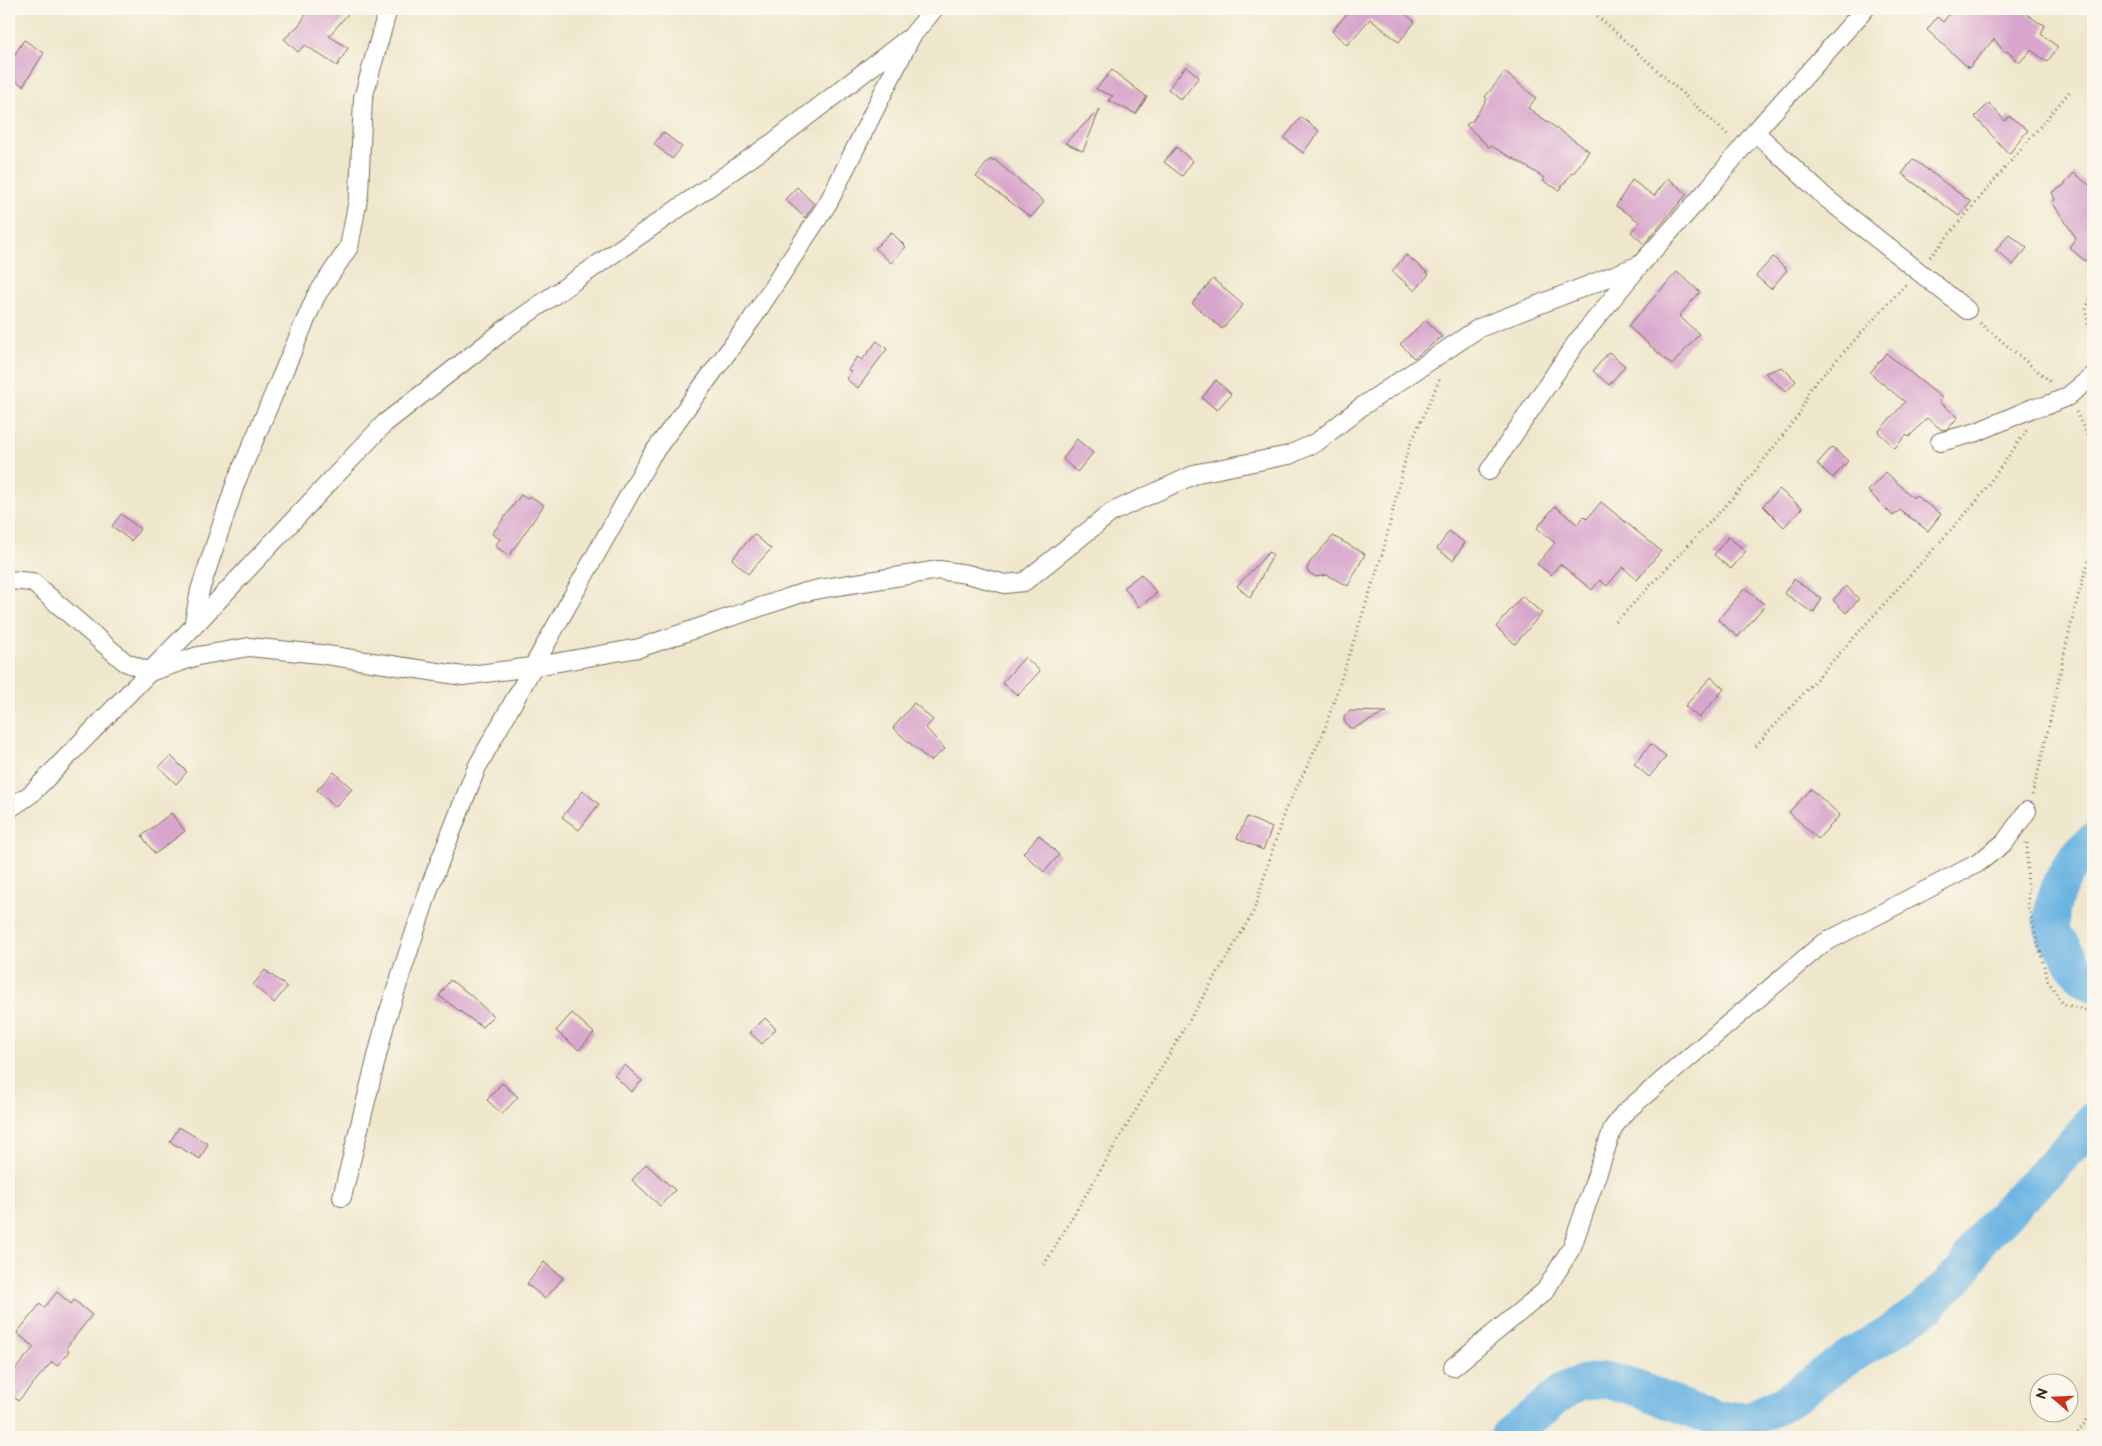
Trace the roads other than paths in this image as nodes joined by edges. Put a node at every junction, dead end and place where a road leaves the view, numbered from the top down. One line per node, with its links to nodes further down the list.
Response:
1 (388, 9): 12 (street)
2 (934, 9): 4 (street)
3 (1865, 9): 5 (street)
4 (911, 37): 12 (street); 13 (street)
5 (1756, 132): 6 (street); 7 (street)
6 (1640, 265): 10 (street); 13 (street)
7 (1967, 310)
8 (2093, 376): 9 (street)
9 (1940, 442)
10 (1489, 471)
11 (9, 580): 14 (street)
12 (193, 627): 14 (street)
13 (531, 668): 14 (street); 17 (street)
14 (150, 672): 15 (street)
15 (9, 809)
16 (2027, 811): 18 (street)
17 (342, 1197)
18 (1453, 1367)

